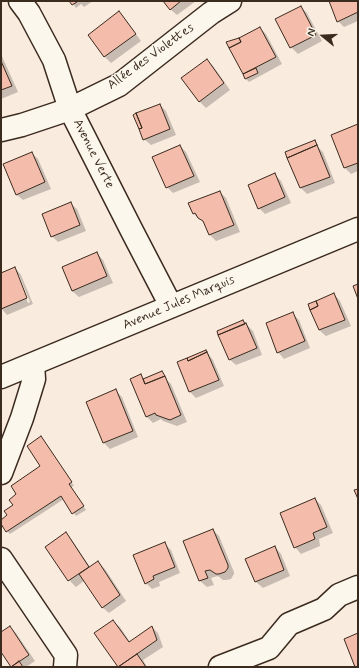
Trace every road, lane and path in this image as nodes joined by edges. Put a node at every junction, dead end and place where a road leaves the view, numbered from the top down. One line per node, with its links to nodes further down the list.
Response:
1 (20, 1): 3 (street, Avenue Verte)
2 (230, 1): 3 (street, Allée des Violettes)
3 (70, 109): 4 (street, Allée des Violettes); 6 (street, Avenue Verte)
4 (1, 130)
5 (358, 229): 6 (street, Avenue Jules Marquis)
6 (171, 306): 7 (street, Avenue Jules Marquis)
7 (33, 364): 8 (street, Avenue Jules Marquis); 9 (street)
8 (1, 377)
9 (1, 473)
10 (1, 559): 12 (street)
11 (358, 588): 13 (street)
12 (65, 667)
13 (220, 667)

